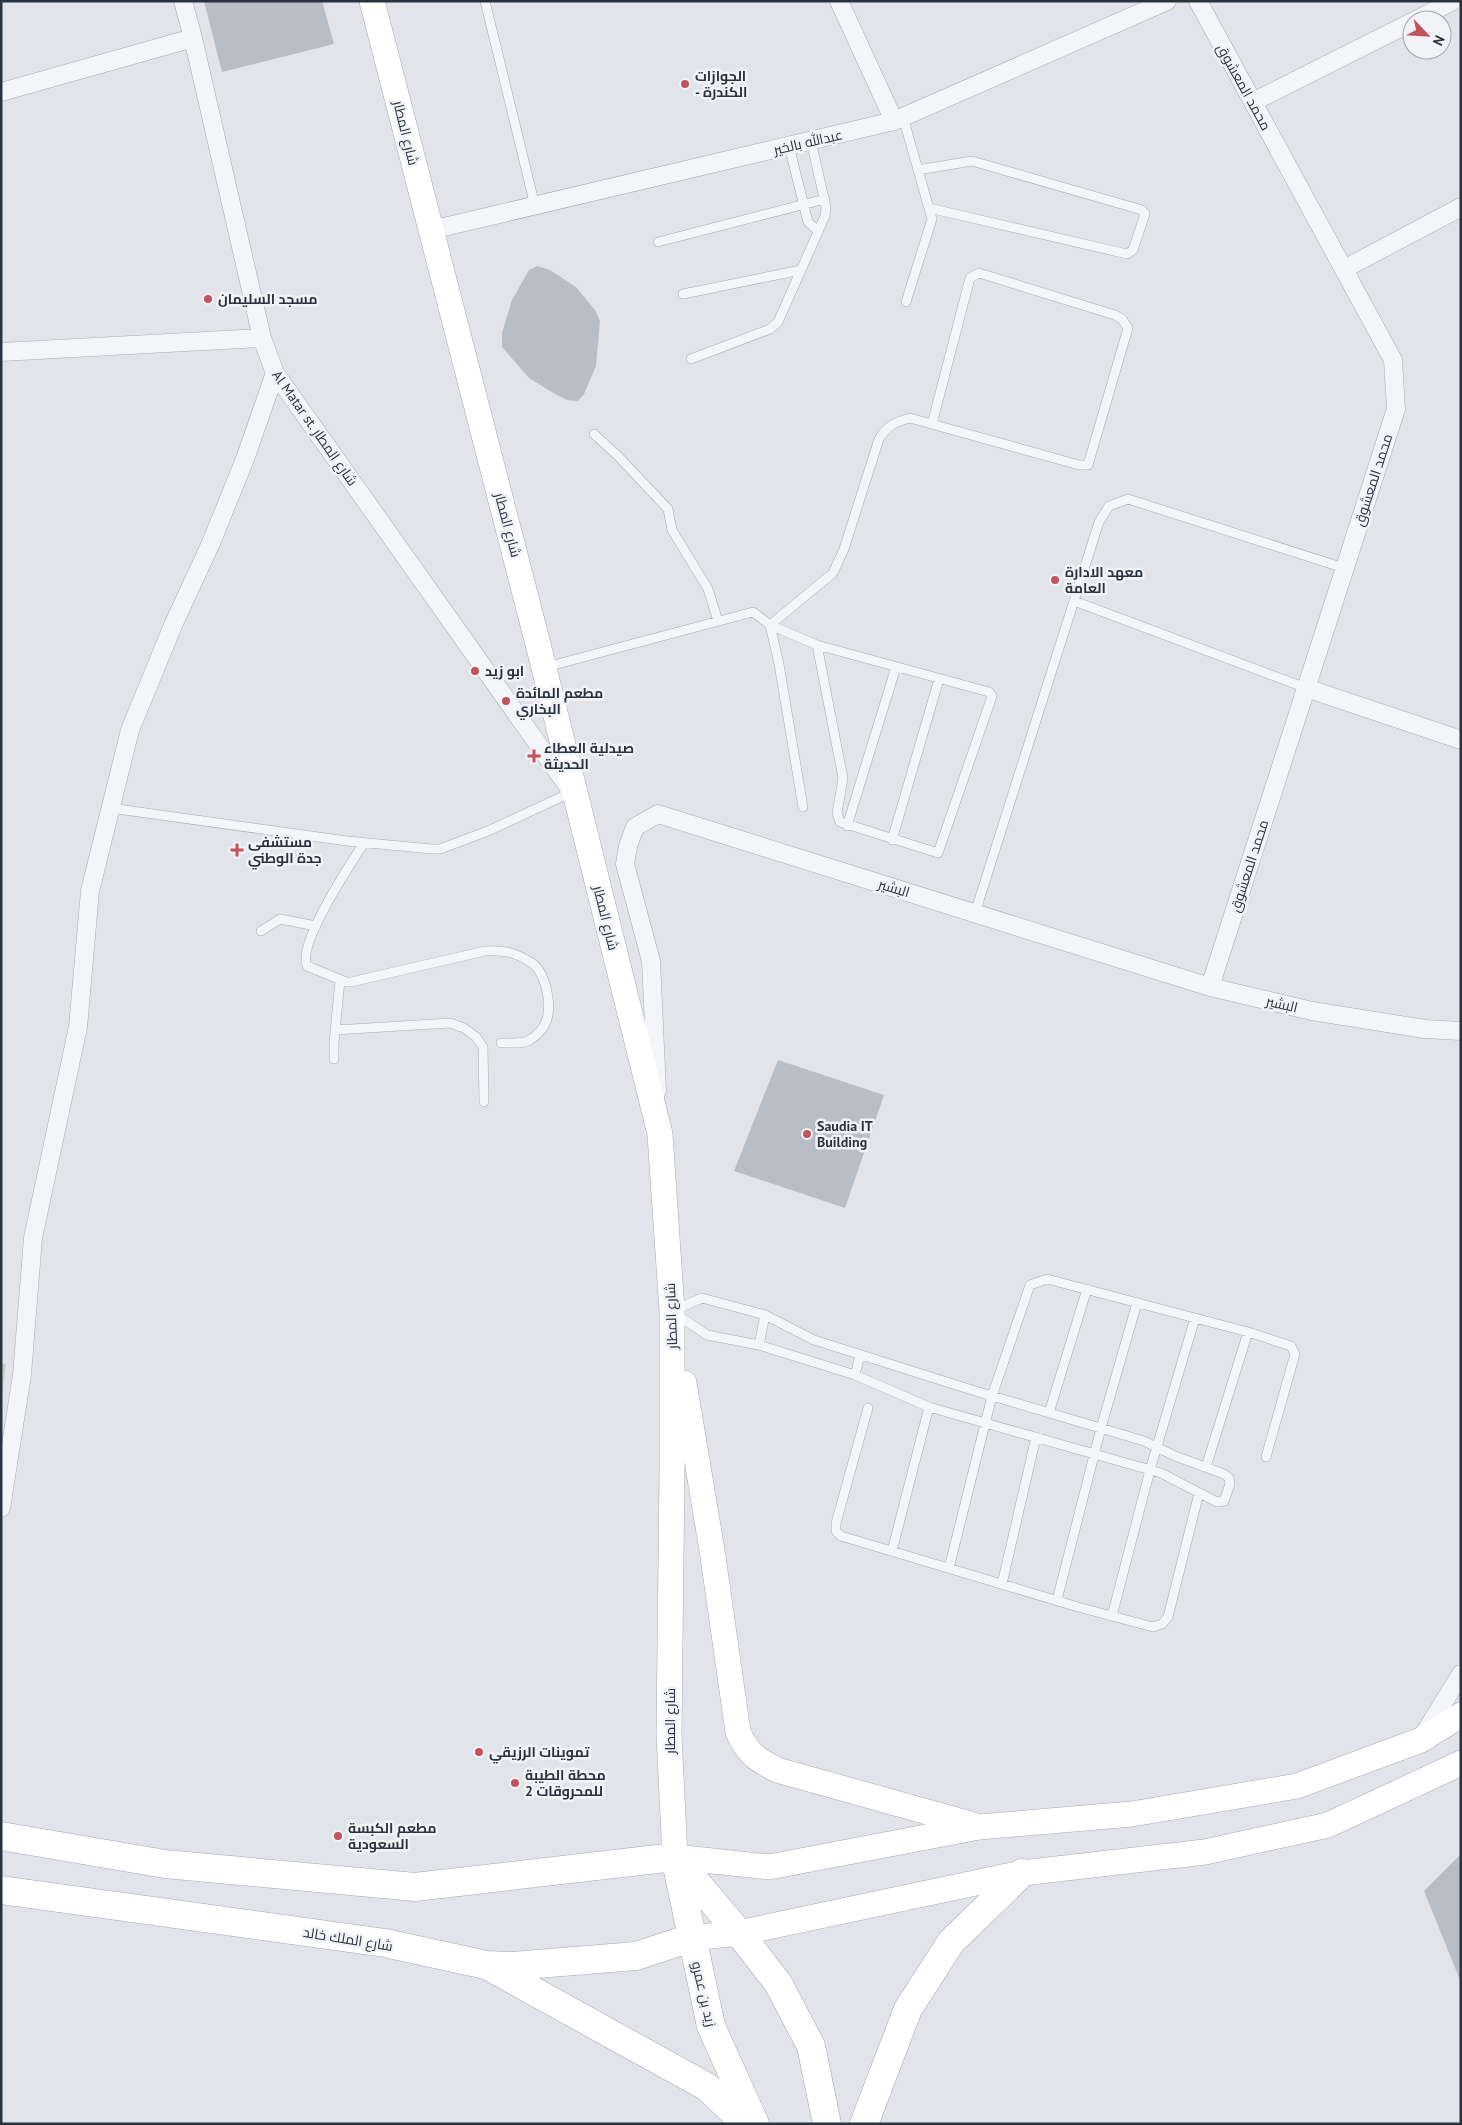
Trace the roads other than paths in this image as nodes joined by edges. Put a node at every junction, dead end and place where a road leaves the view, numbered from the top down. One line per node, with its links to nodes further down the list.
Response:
1 (183, 1): 10 (street, Al Matar st. شارع المطار)
2 (372, 1): 22 (main road, شارع المطار)
3 (485, 1): 19 (lane)
4 (839, 1): 13 (street)
5 (1167, 1): 13 (street, عبدالله بالخير)
6 (1198, 1): 12 (street, محمد المعشوق)
7 (1453, 1): 8 (street)
8 (1435, 10)
9 (1402, 27): 12 (street)
10 (193, 38): 11 (street); 29 (street, Al Matar st. شارع المطار)
11 (1, 92)
12 (1252, 102): 26 (street, محمد المعشوق)
13 (898, 119): 14 (street, عبدالله بالخير); 16 (lane)
14 (811, 141): 15 (street, عبدالله بالخير); 17 (lane)
15 (789, 146): 18 (lane); 19 (street, عبدالله بالخير)
16 (918, 170): 21 (lane); 21 (lane)
17 (825, 199): 18 (lane); 23 (lane)
18 (804, 204): 23 (lane); 24 (lane)
19 (535, 206): 22 (street, عبدالله بالخير)
20 (1461, 207): 26 (street)
21 (929, 208): 28 (lane)
22 (431, 230): 41 (main road, شارع المطار)
23 (818, 231): 25 (lane)
24 (658, 242)
25 (801, 270): 27 (lane); 31 (lane)
26 (1344, 270): 35 (street, محمد المعشوق)
27 (683, 294)
28 (906, 302)
29 (262, 338): 30 (street); 32 (street, Al Matar st. شارع المطار)
30 (1, 352)
31 (691, 359)
32 (275, 372): 45 (street, Al Matar st. شارع المطار); 47 (street)
33 (932, 424): 33 (lane); 38 (lane)
34 (594, 434): 37 (lane)
35 (1344, 568): 36 (lane); 43 (street, محمد المعشوق)
36 (1074, 601): 43 (lane); 51 (lane)
37 (718, 621): 38 (lane); 41 (lane)
38 (770, 625): 39 (lane); 46 (lane)
39 (817, 645): 40 (lane); 48 (lane)
40 (896, 667): 42 (lane); 48 (lane)
41 (544, 668): 45 (main road, شارع المطار)
42 (939, 679): 49 (lane); 49 (lane)
43 (1306, 688): 44 (street); 55 (street, محمد المعشوق)
44 (1461, 740)
45 (574, 794): 50 (lane); 61 (main road, شارع المطار)
46 (803, 807)
47 (110, 808): 50 (lane); 84 (street)
48 (847, 826): 49 (lane)
49 (892, 840)
50 (364, 843): 52 (lane)
51 (975, 913): 55 (street, البشير); 61 (street, البشير)
52 (316, 926): 53 (lane); 54 (lane)
53 (261, 931)
54 (340, 980): 56 (lane); 58 (lane)
55 (1210, 987): 57 (street, البشير)
56 (335, 1030): 59 (lane); 60 (lane)
57 (1461, 1031)
58 (501, 1043)
59 (334, 1059)
60 (484, 1102)
61 (660, 1134): 64 (main road, شارع المطار)
62 (1087, 1289): 63 (lane); 71 (lane); 74 (lane)
63 (1137, 1303): 66 (lane); 76 (lane)
64 (672, 1311): 65 (lane); 68 (lane); 94 (main road); 96 (main road, شارع المطار)
65 (765, 1315): 68 (lane); 69 (lane)
66 (1195, 1318): 67 (lane); 78 (lane)
67 (1248, 1332): 80 (lane); 81 (lane)
68 (760, 1345): 70 (lane)
69 (860, 1355): 70 (lane); 71 (lane)
70 (855, 1375): 72 (lane)
71 (992, 1396): 74 (lane); 75 (lane)
72 (929, 1407): 75 (lane); 85 (lane)
73 (868, 1408): 85 (lane)
74 (1049, 1413): 76 (lane)
75 (986, 1423): 77 (lane); 86 (lane)
76 (1101, 1428): 78 (lane); 79 (lane)
77 (1036, 1437): 79 (lane); 87 (lane)
78 (1157, 1446): 81 (lane); 82 (lane)
79 (1094, 1454): 82 (lane); 88 (lane)
80 (1266, 1457)
81 (1206, 1468): 83 (lane)
82 (1150, 1470): 83 (lane); 89 (lane)
83 (1199, 1493): 89 (lane)
84 (1, 1508)
85 (892, 1551): 86 (lane)
86 (949, 1568): 87 (lane)
87 (1002, 1584): 88 (lane)
88 (1057, 1600): 89 (lane)
89 (1112, 1616)
90 (1461, 1674): 92 (street)
91 (1461, 1715): 92 (main road)
92 (1421, 1740): 94 (main road)
93 (1461, 1763): 97 (main road)
94 (979, 1827): 96 (main road)
95 (1, 1836): 96 (main road)
96 (675, 1857): 99 (main road); 100 (main road, زيد بن عمرو)
97 (1022, 1873): 99 (main road); 105 (main road)
98 (1, 1890): 101 (main road, شارع الملك خالد)
99 (739, 1933): 100 (main road); 104 (main road)
100 (691, 1938): 101 (main road, شارع الملك خالد); 103 (main road, زيد بن عمرو)
101 (486, 1965): 102 (main road)
102 (746, 2124)
103 (755, 2124)
104 (828, 2124)
105 (864, 2124)

